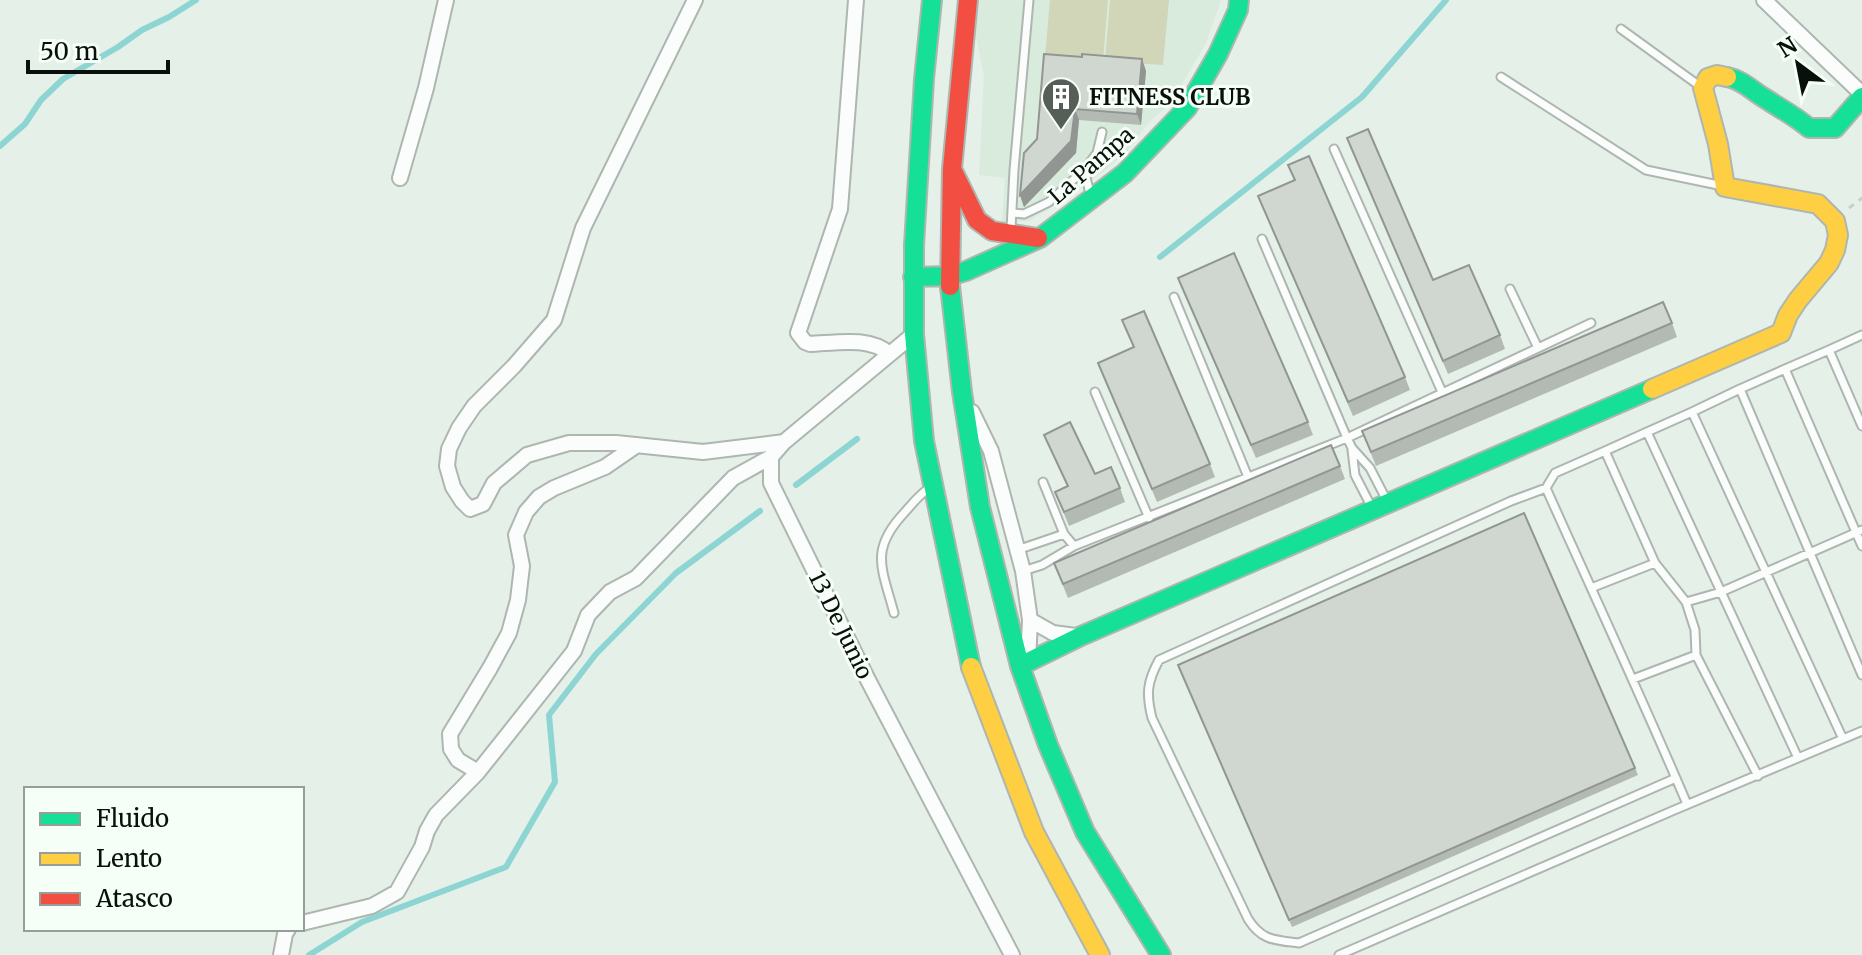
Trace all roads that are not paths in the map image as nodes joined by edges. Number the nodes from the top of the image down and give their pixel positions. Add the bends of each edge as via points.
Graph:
1 (446, 0) edge
2 (695, 0) edge
3 (856, 0) edge
4 (932, 0) edge
5 (968, 0) edge
6 (1029, 0) edge
7 (1239, 0) edge
8 (1764, 0) edge
9 (1621, 29) dead end
10 (947, 30) junction
11 (1501, 77) dead end
12 (1703, 88) junction
13 (1862, 96) edge
14 (1102, 132) dead end
15 (1334, 149) dead end
16 (952, 169) junction
17 (1084, 170) junction
18 (400, 178) dead end
19 (1725, 187) junction
20 (1092, 199) junction
21 (1013, 213) junction
22 (1011, 234) junction
23 (1040, 238) junction
24 (1262, 239) dead end
25 (949, 276) junction
26 (913, 277) junction
27 (1510, 289) dead end
28 (1174, 297) dead end
29 (1591, 323) dead end
30 (914, 334) junction
31 (1862, 335) edge
32 (1538, 348) junction
33 (1829, 350) junction
34 (889, 354) junction
35 (1785, 369) junction
36 (1740, 389) junction
37 (962, 392) junction
38 (1095, 392) dead end
39 (1442, 392) junction
40 (1692, 412) junction
41 (1862, 426) edge
42 (1647, 432) junction
43 (1347, 438) junction
44 (784, 442) junction
45 (637, 445) junction
46 (1352, 448) junction
47 (1605, 451) junction
48 (771, 457) junction
49 (1248, 477) junction
50 (1043, 482) dead end
51 (933, 485) junction
52 (1546, 488) junction
53 (1380, 506) junction
54 (1149, 518) junction
55 (1859, 531) edge
56 (1064, 534) junction
57 (1074, 546) junction
58 (1862, 546) edge
59 (1017, 550) junction
60 (1810, 552) junction
61 (1655, 563) junction
62 (1023, 571) junction
63 (1766, 572) junction
64 (1591, 588) junction
65 (1721, 592) junction
66 (1686, 602) junction
67 (894, 613) dead end
68 (1030, 620) junction
69 (1081, 636) junction
70 (1696, 655) junction
71 (1024, 664) junction
72 (1862, 675) edge
73 (1633, 679) junction
74 (1862, 731) edge
75 (1843, 739) junction
76 (1798, 758) junction
77 (478, 772) junction
78 (1758, 776) junction
79 (1676, 778) junction
80 (1687, 804) junction
81 (304, 923) edge
82 (287, 931) edge
83 (281, 955) edge
84 (1012, 955) edge
85 (1100, 955) edge
86 (1161, 955) edge
87 (1339, 955) edge

1 - 18 street
2 - 45 street via 583,228 554,320 474,406 449,449 447,466 453,487 470,509 483,504 494,483 527,455 569,443
3 - 34 street via 840,209 798,333 810,344 873,344
4 - 10 main road
5 - 10 main road
6 - 21 lane
7 - 20 main road, La Pampa via 1218,54 1187,108 1125,173
8 - 13 street
9 - 12 lane
10 - 16 main road
10 - 26 main road
11 - 19 lane via 1646,170
12 - 13 main road via 1717,75 1738,79 1809,128 1835,128
12 - 19 main road
14 - 17 lane via 1097,153
15 - 39 lane
16 - 22 main road via 977,220 992,231
16 - 25 main road
17 - 20 lane
17 - 21 lane via 1049,202 1024,214
19 - 53 main road via 1818,204 1835,221 1838,235 1829,263 1798,300 1781,333
20 - 23 main road, La Pampa
21 - 22 lane
22 - 23 main road
23 - 25 main road, La Pampa
24 - 43 lane
25 - 26 main road, La Pampa
25 - 37 main road
26 - 30 main road
27 - 32 lane
28 - 49 lane
29 - 32 lane
30 - 34 street
30 - 51 main road
31 - 33 lane
32 - 39 lane
33 - 35 lane
33 - 41 lane
34 - 44 street
35 - 36 lane
35 - 55 lane
36 - 40 lane
36 - 60 lane
37 - 59 street via 991,451
37 - 71 main road via 980,507
38 - 54 lane
39 - 43 lane
40 - 42 lane
40 - 63 lane
42 - 47 lane
42 - 65 lane
43 - 46 lane
43 - 49 lane
44 - 45 street via 703,452
44 - 48 street
45 - 77 street via 605,467 539,497 526,512 516,535 522,566 509,633 450,734 458,760
46 - 53 lane via 1370,468
46 - 53 lane via 1355,475
47 - 52 lane via 1555,473
47 - 61 lane
48 - 77 street via 733,478 636,578 610,592 588,615 574,651
48 - 84 street, 13 De Junio via 771,483
49 - 54 lane
50 - 56 lane
51 - 67 lane via 894,523 881,547
51 - 85 main road via 971,667 1034,832
52 - 64 lane
52 - 79 lane via 1159,660 1147,698 1152,718 1254,929 1268,939 1299,943
53 - 69 main road
54 - 57 lane
55 - 58 lane
55 - 60 lane
56 - 57 lane
56 - 59 lane
57 - 62 lane
59 - 62 street
60 - 63 lane
60 - 72 lane
61 - 64 lane
61 - 66 lane
62 - 68 street
63 - 65 lane
63 - 75 lane
64 - 73 lane
65 - 66 lane
65 - 76 lane
66 - 70 lane
68 - 69 street via 1053,633
68 - 71 street
69 - 71 main road
70 - 73 lane
70 - 78 lane
71 - 86 main road via 1048,745 1085,832
73 - 79 lane
74 - 75 lane
75 - 76 lane
76 - 78 lane
77 - 81 street via 436,815 397,892 372,906
78 - 80 lane
79 - 80 lane
80 - 87 lane
82 - 83 street

